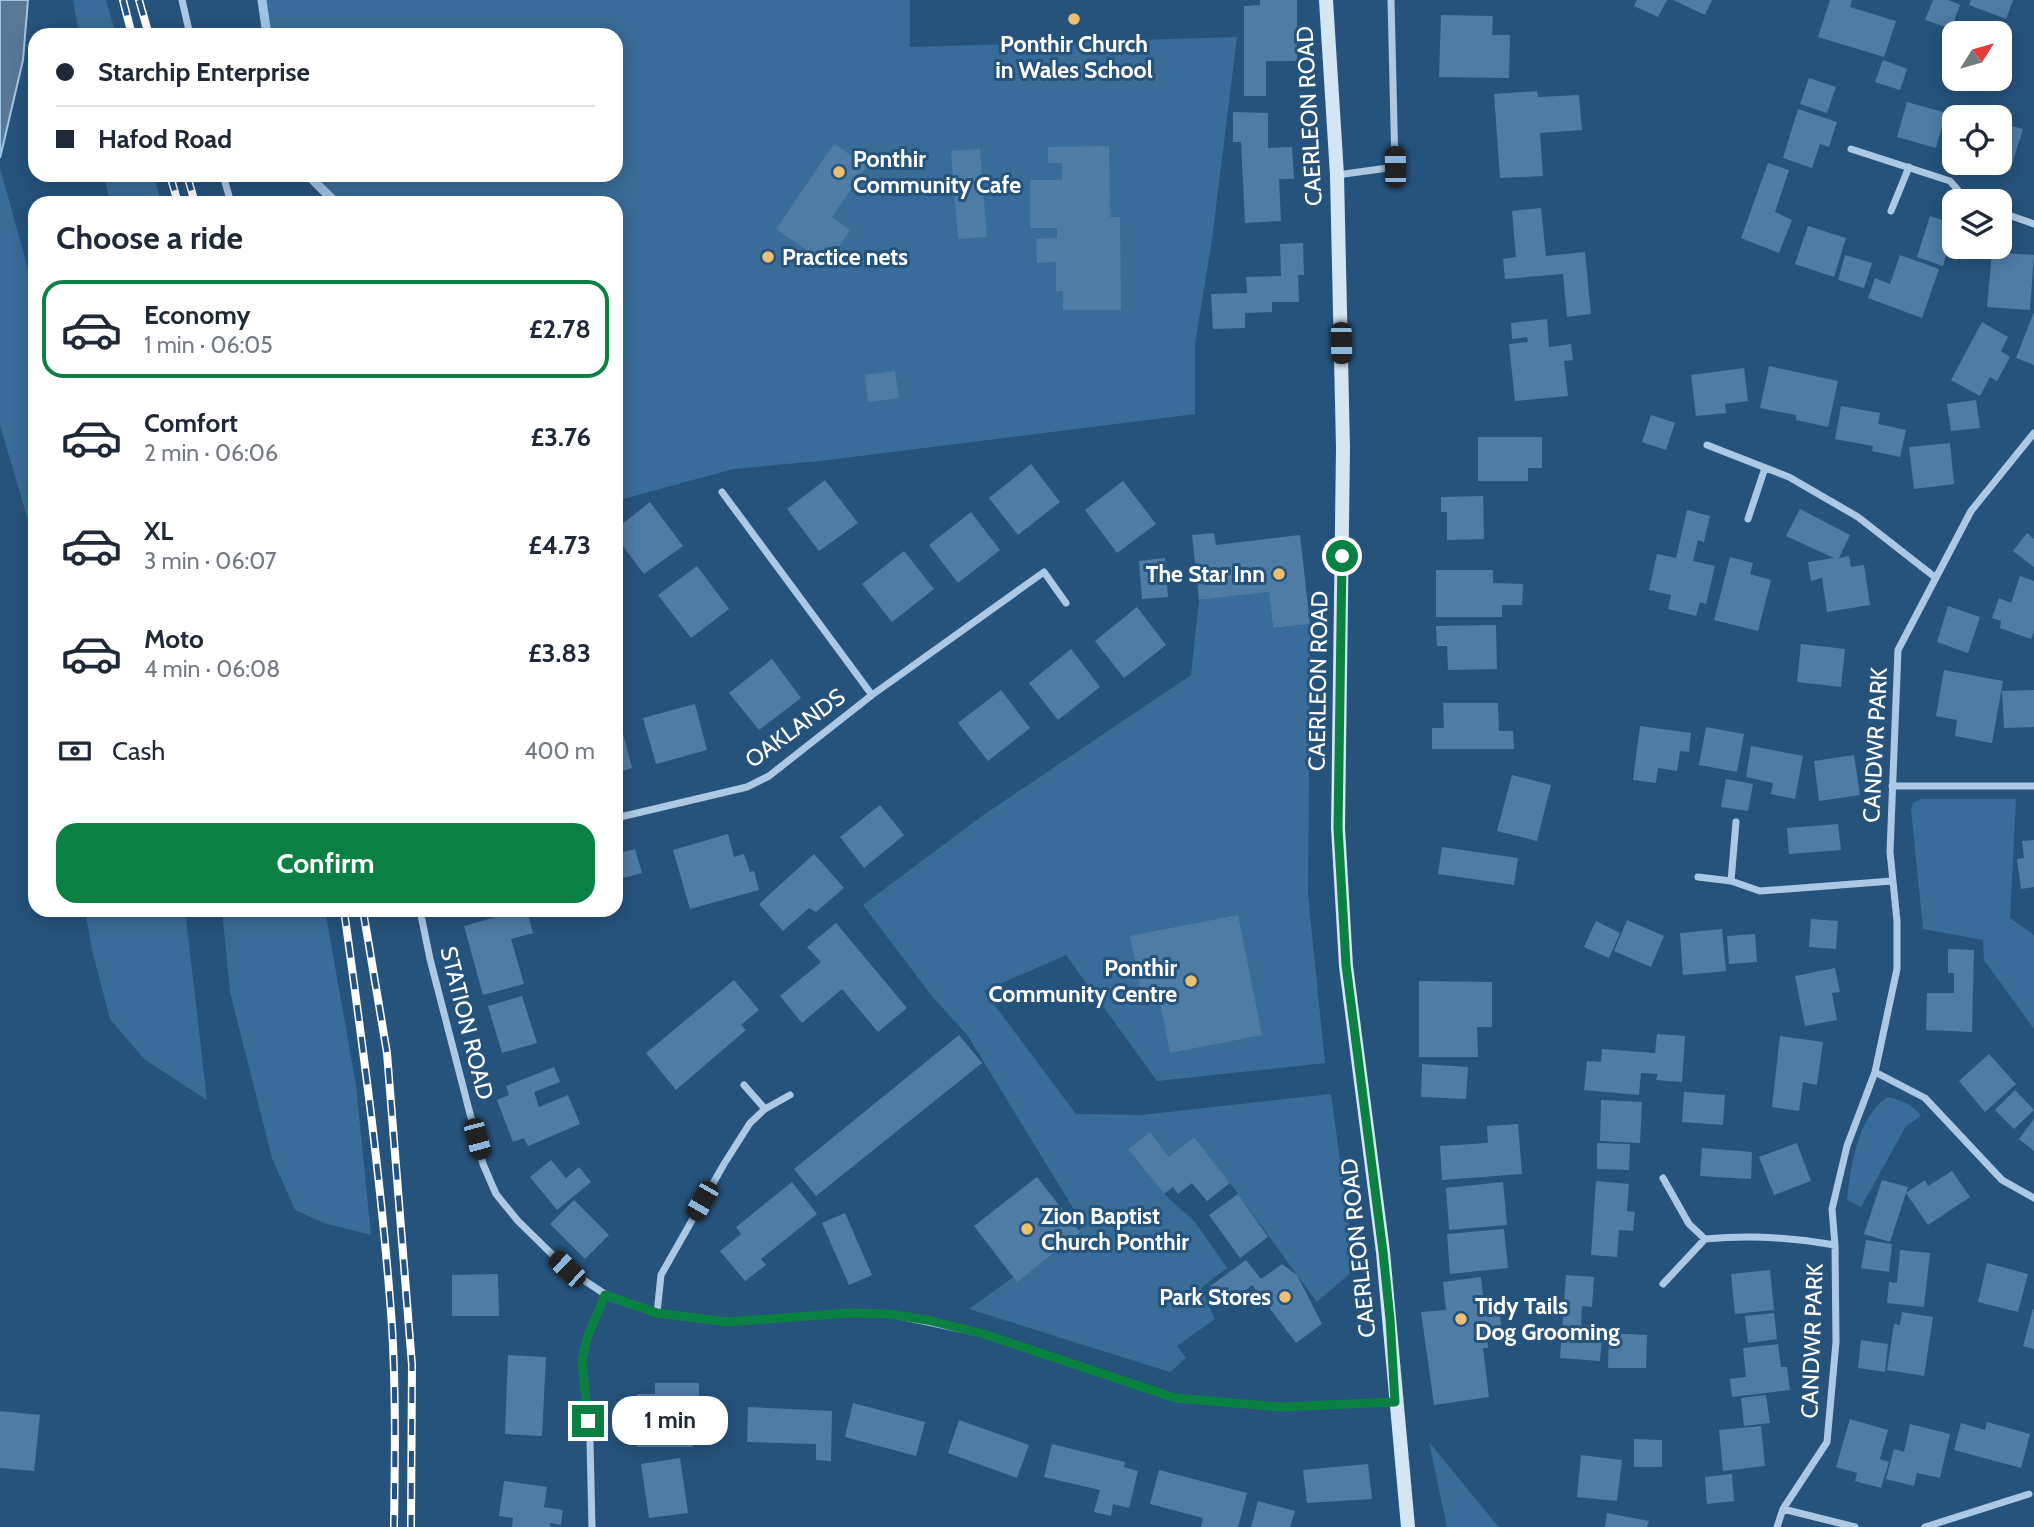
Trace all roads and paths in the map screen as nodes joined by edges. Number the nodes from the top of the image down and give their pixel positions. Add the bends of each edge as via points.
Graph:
1 (181, 0) edge
2 (1326, 0) edge
3 (1391, 0) edge
4 (188, 28) edge
5 (1851, 149) dead end
6 (1909, 167) junction
7 (1337, 175) junction
8 (1957, 189) edge
9 (1891, 211) dead end
10 (2012, 216) edge
11 (2034, 224) edge
12 (2034, 433) edge
13 (1707, 445) dead end
14 (1765, 468) junction
15 (722, 492) dead end
16 (1748, 519) dead end
17 (1936, 578) junction
18 (1066, 603) dead end
19 (872, 695) junction
20 (1892, 786) junction
21 (2034, 786) edge
22 (623, 816) edge
23 (1736, 822) dead end
24 (1698, 877) dead end
25 (1731, 881) junction
26 (1892, 881) junction
27 (421, 917) edge
28 (1875, 1072) junction
29 (744, 1085) dead end
30 (790, 1095) dead end
31 (765, 1109) junction
32 (1662, 1178) dead end
33 (2034, 1198) edge
34 (1705, 1239) junction
35 (1835, 1245) junction
36 (1663, 1284) dead end
37 (605, 1295) junction
38 (657, 1313) junction
39 (1395, 1402) junction
40 (2029, 1494) dead end
41 (1783, 1509) junction
42 (1952, 1518) junction
43 (592, 1527) edge
44 (1408, 1527) edge
45 (1777, 1527) edge
46 (1855, 1527) edge
47 (1925, 1527) edge
48 (1955, 1527) edge

1 - 4 street
2 - 7 main road, CAERLEON ROAD
3 - 7 street via 1395,167
5 - 6 street
6 - 8 street via 1950,181
6 - 9 street
7 - 39 main road, CAERLEON ROAD via 1343,447 1338,828 1346,965 1383,1252
10 - 11 street
12 - 17 street, CANDWR PARK via 1971,511
13 - 14 street
14 - 16 street
14 - 17 street via 1858,517
15 - 19 street, OAKLANDS
17 - 20 street, CANDWR PARK via 1898,650
18 - 19 street, OAKLANDS via 1044,572
19 - 22 street, OAKLANDS via 769,776 747,787
20 - 21 street
20 - 26 street, CANDWR PARK
23 - 25 street
24 - 25 street
25 - 26 street via 1760,891
26 - 28 street, CANDWR PARK via 1897,968
27 - 37 street, STATION ROAD via 484,1164 496,1194 567,1269
28 - 33 street via 1925,1098 2002,1181
28 - 35 street, CANDWR PARK via 1847,1146 1832,1209
29 - 31 street
30 - 31 street
31 - 38 street via 750,1123 669,1258 661,1275
32 - 34 street via 1689,1224
34 - 35 street, CANDWR PARK via 1741,1236
34 - 36 street
35 - 41 street, CANDWR PARK via 1836,1342 1827,1442
37 - 38 street, STATION ROAD
37 - 43 street via 582,1361
38 - 39 street, STATION ROAD via 727,1322 890,1314 984,1334 1175,1398 1281,1407
39 - 44 main road, CAERLEON ROAD
40 - 42 street
41 - 45 street, CANDWR PARK
41 - 46 street
42 - 47 street
42 - 48 street

